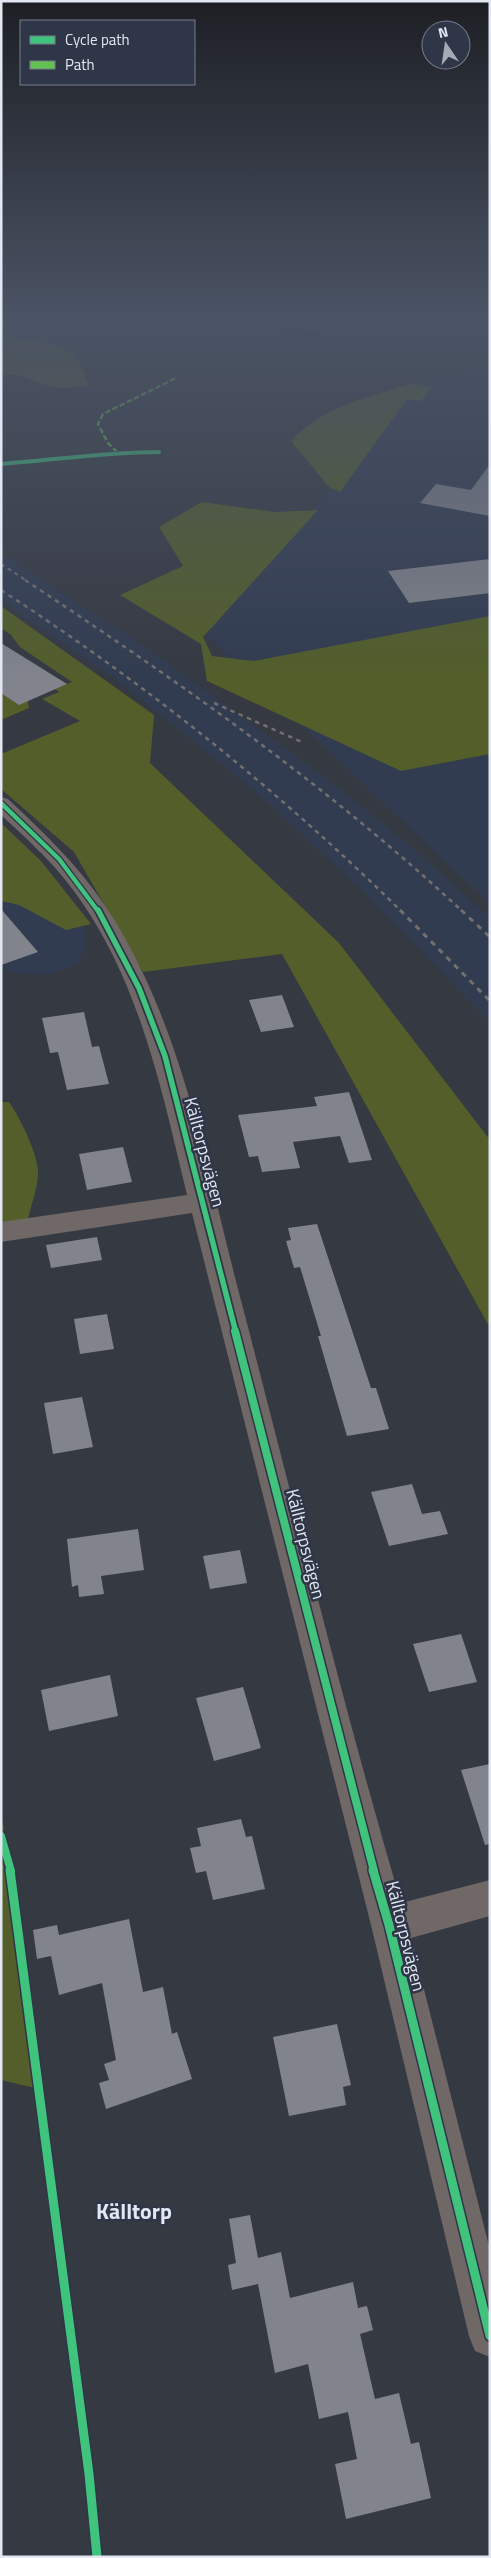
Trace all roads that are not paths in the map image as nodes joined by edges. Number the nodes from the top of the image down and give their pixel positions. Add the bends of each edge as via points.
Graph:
1 (1, 803) edge
2 (203, 1202) junction
3 (1, 1232) edge
4 (490, 1898) edge
5 (389, 1925) junction
6 (490, 2336) edge

1 - 2 street, Källtorpsvägen via 70,872 102,916 158,1034
2 - 3 street, Källtorpsvägen
2 - 5 street, Källtorpsvägen
4 - 5 street, Källtorpsvägen
5 - 6 street, Källtorpsvägen

